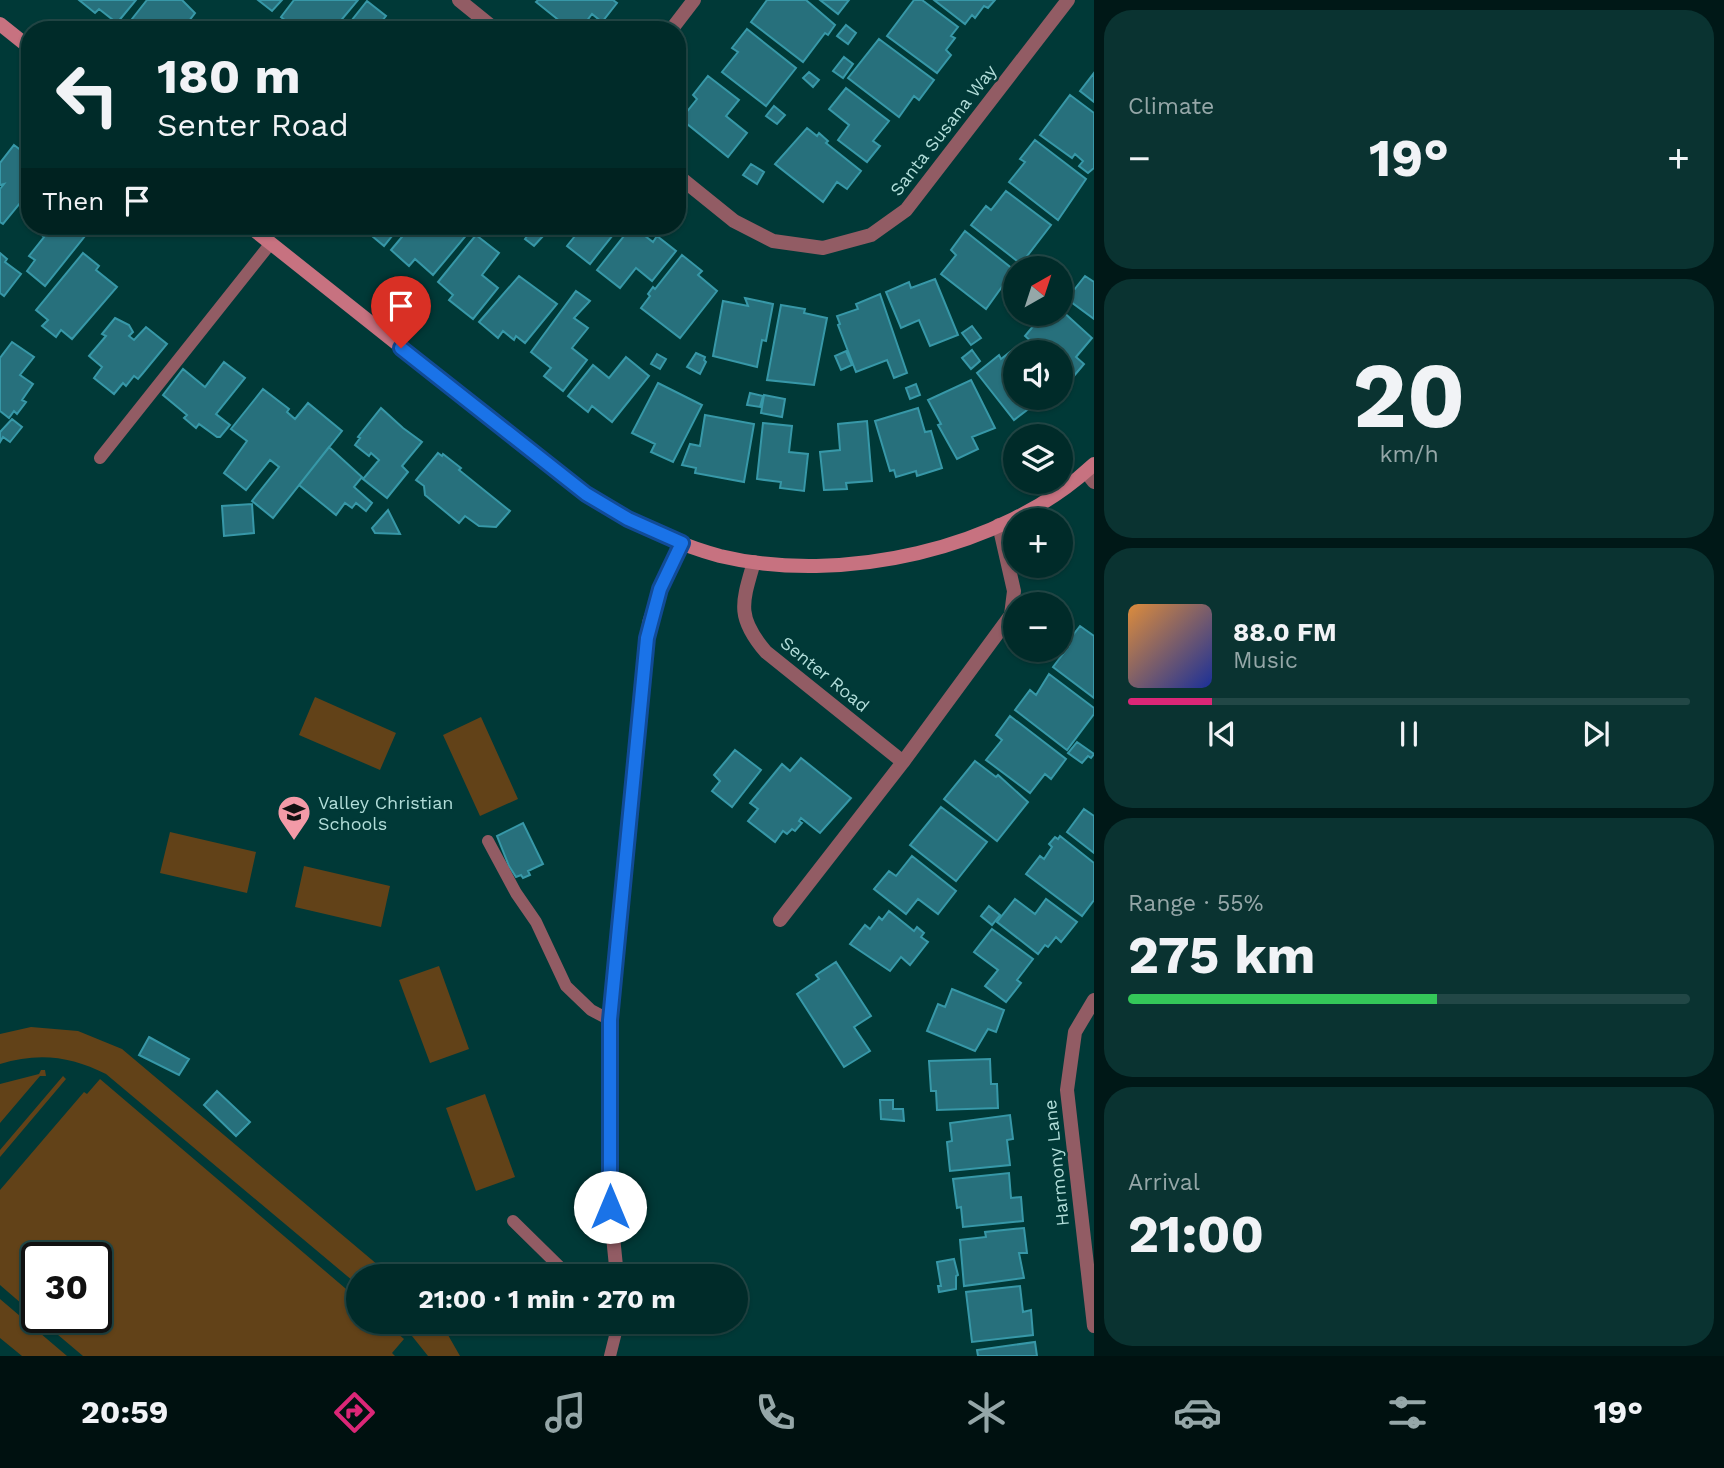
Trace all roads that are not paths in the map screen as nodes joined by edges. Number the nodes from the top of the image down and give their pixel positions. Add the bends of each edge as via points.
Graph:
1 (459, 0) edge
2 (694, 0) edge
3 (1068, 0) edge
4 (485, 21) edge
5 (678, 21) edge
6 (0, 24) edge
7 (21, 41) edge
8 (686, 182) edge
9 (261, 235) edge
10 (271, 243) junction
11 (100, 458) dead end
12 (1091, 473) edge
13 (999, 525) junction
14 (682, 543) junction
15 (754, 562) junction
16 (903, 762) junction
17 (488, 841) dead end
18 (780, 920) dead end
19 (1094, 1000) edge
20 (610, 1020) junction
21 (513, 1221) dead end
22 (557, 1264) edge
23 (616, 1264) edge
24 (1094, 1326) edge
25 (615, 1334) edge
26 (610, 1356) edge

1 - 4 street
2 - 5 street
3 - 8 street, Santa Susana Way via 906,210 871,235 822,248 773,241 734,221
6 - 7 main road
9 - 10 main road
10 - 11 lane
10 - 14 main road via 553,470 618,513
12 - 13 main road
13 - 15 main road via 921,552 877,560 809,566
13 - 16 street via 1014,591 1011,615
14 - 15 main road
14 - 20 street via 660,589 647,638
15 - 16 street, Senter Road via 742,608 756,640
16 - 18 street
17 - 20 lane via 536,922 566,986 591,1010
19 - 24 street, Harmony Lane via 1075,1032 1067,1090
20 - 23 street via 610,1207
21 - 22 lane
25 - 26 lane

